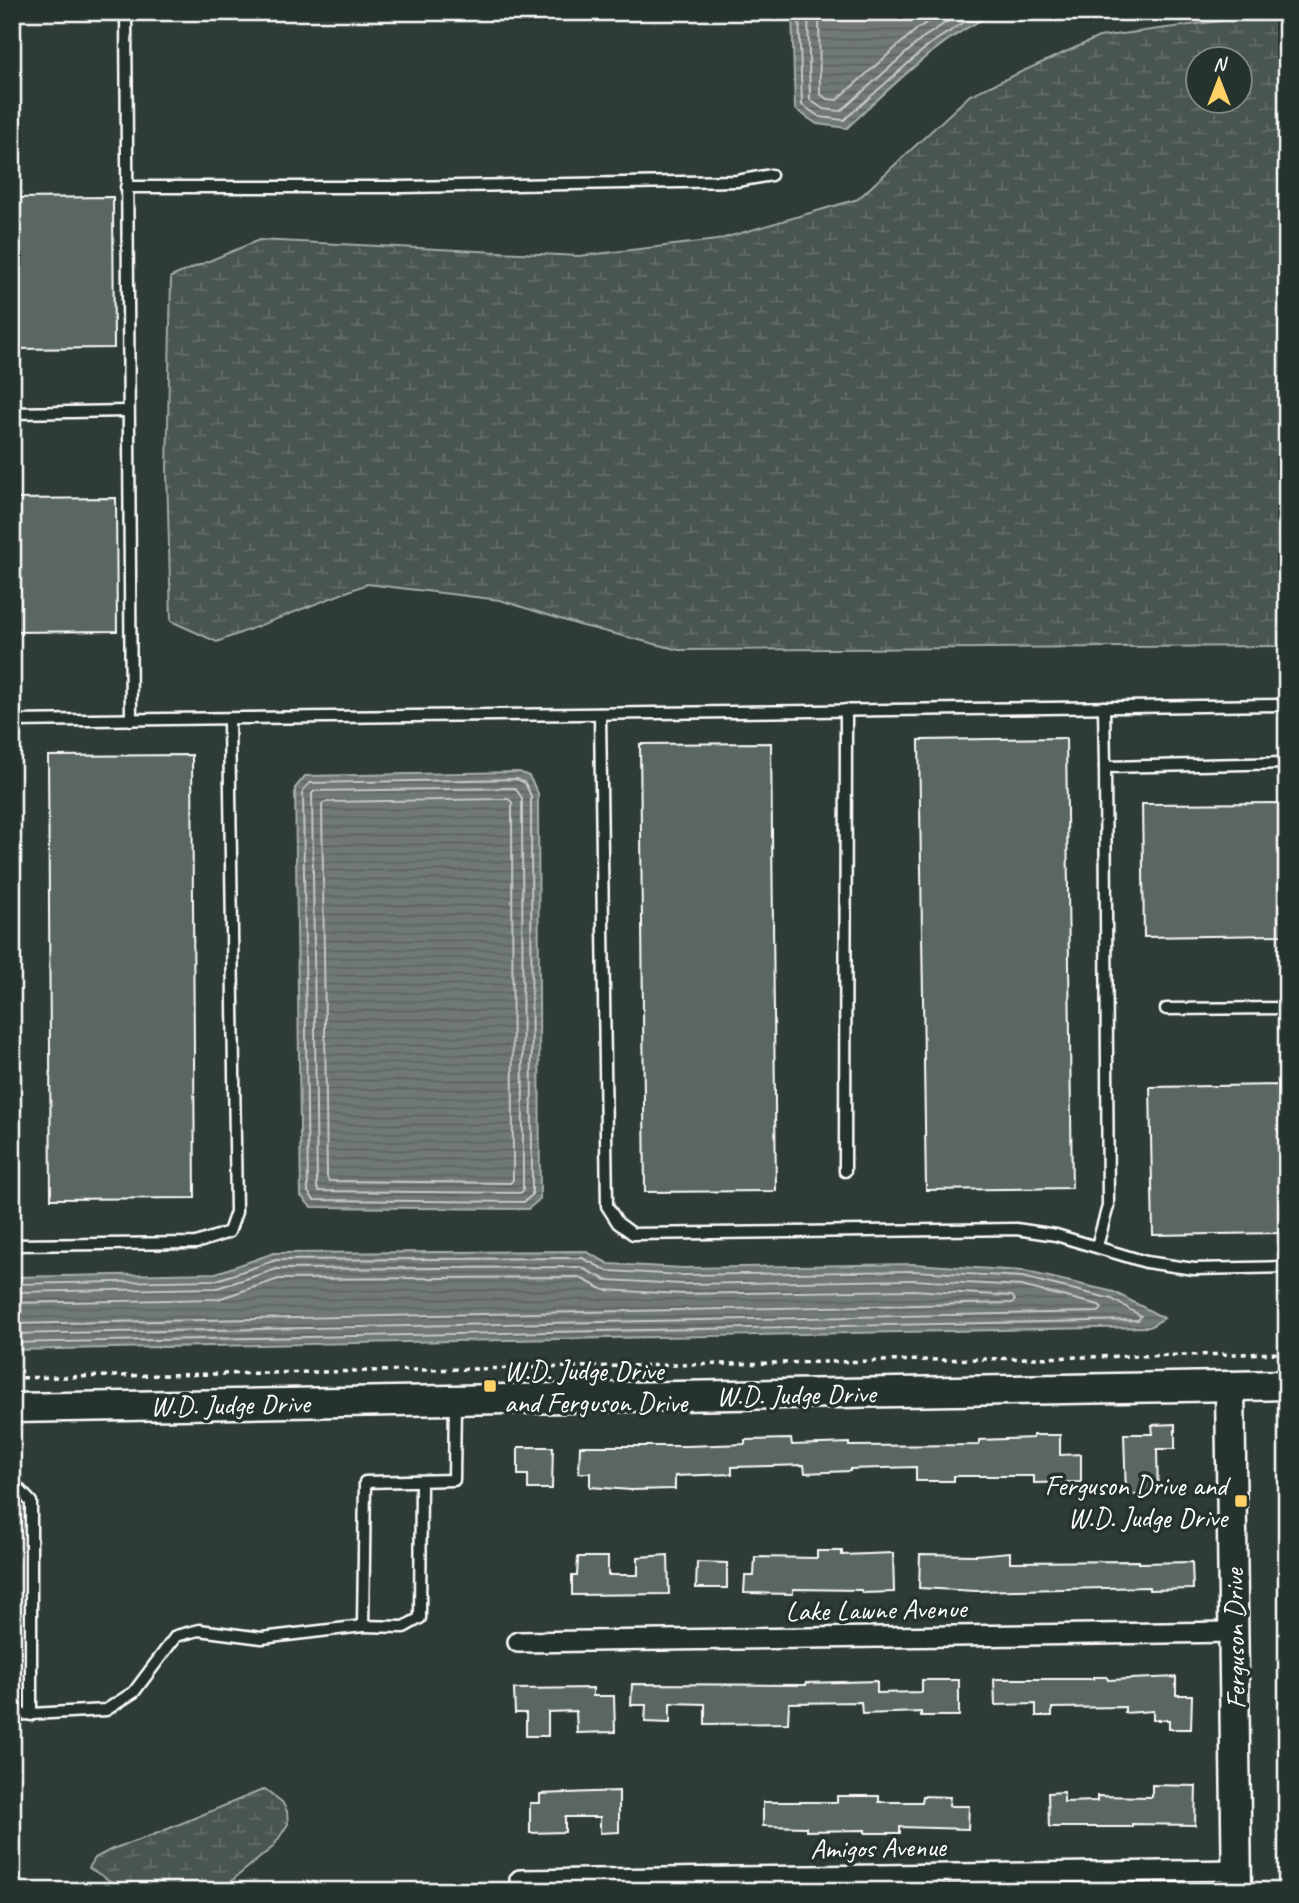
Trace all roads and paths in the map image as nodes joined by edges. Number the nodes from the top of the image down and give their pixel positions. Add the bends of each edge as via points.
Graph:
1 (126, 12) edge
2 (771, 175) dead end
3 (126, 187) junction
4 (128, 411) junction
5 (12, 412) edge
6 (1287, 705) edge
7 (1104, 706) junction
8 (846, 710) junction
9 (600, 714) junction
10 (131, 720) junction
11 (229, 720) junction
12 (12, 722) edge
13 (1287, 763) edge
14 (1105, 767) junction
15 (1287, 1008) edge
16 (1166, 1009) dead end
17 (845, 1171) dead end
18 (12, 1245) edge
19 (1097, 1246) junction
20 (1287, 1267) edge
21 (1287, 1353) edge
22 (12, 1378) edge
23 (1287, 1385) edge
24 (1230, 1387) junction
25 (455, 1401) junction
26 (12, 1408) edge
27 (421, 1481) junction
28 (12, 1482) edge
29 (363, 1626) junction
30 (1234, 1633) junction
31 (518, 1642) dead end
32 (12, 1715) edge
33 (31, 1715) junction
34 (520, 1880) dead end
35 (1237, 1880) edge

1 - 3 lane
2 - 3 lane via 737,181
3 - 4 lane
4 - 5 lane
4 - 10 lane
6 - 7 lane
7 - 8 lane
7 - 14 lane
8 - 9 lane
8 - 17 lane
9 - 11 lane
9 - 19 lane via 607,1206 618,1223 634,1234 1016,1229
10 - 11 lane
10 - 12 lane
11 - 18 lane via 236,1212 229,1233 196,1243
13 - 14 lane
14 - 19 lane via 1108,1206
15 - 16 lane
19 - 20 lane via 1146,1262 1194,1269
21 - 22 path
23 - 24 street, W.D. Judge Drive
24 - 25 street, W.D. Judge Drive
24 - 30 street, Ferguson Drive
25 - 26 street, W.D. Judge Drive
25 - 27 lane via 454,1480
27 - 29 lane via 420,1618 404,1627
27 - 29 lane via 365,1482
28 - 33 lane via 31,1502
29 - 33 lane via 262,1639 199,1629 176,1636 134,1692 106,1710
30 - 31 street, Lake Lawne Avenue
30 - 35 street, Ferguson Drive
32 - 33 lane
34 - 35 street, Amigos Avenue

